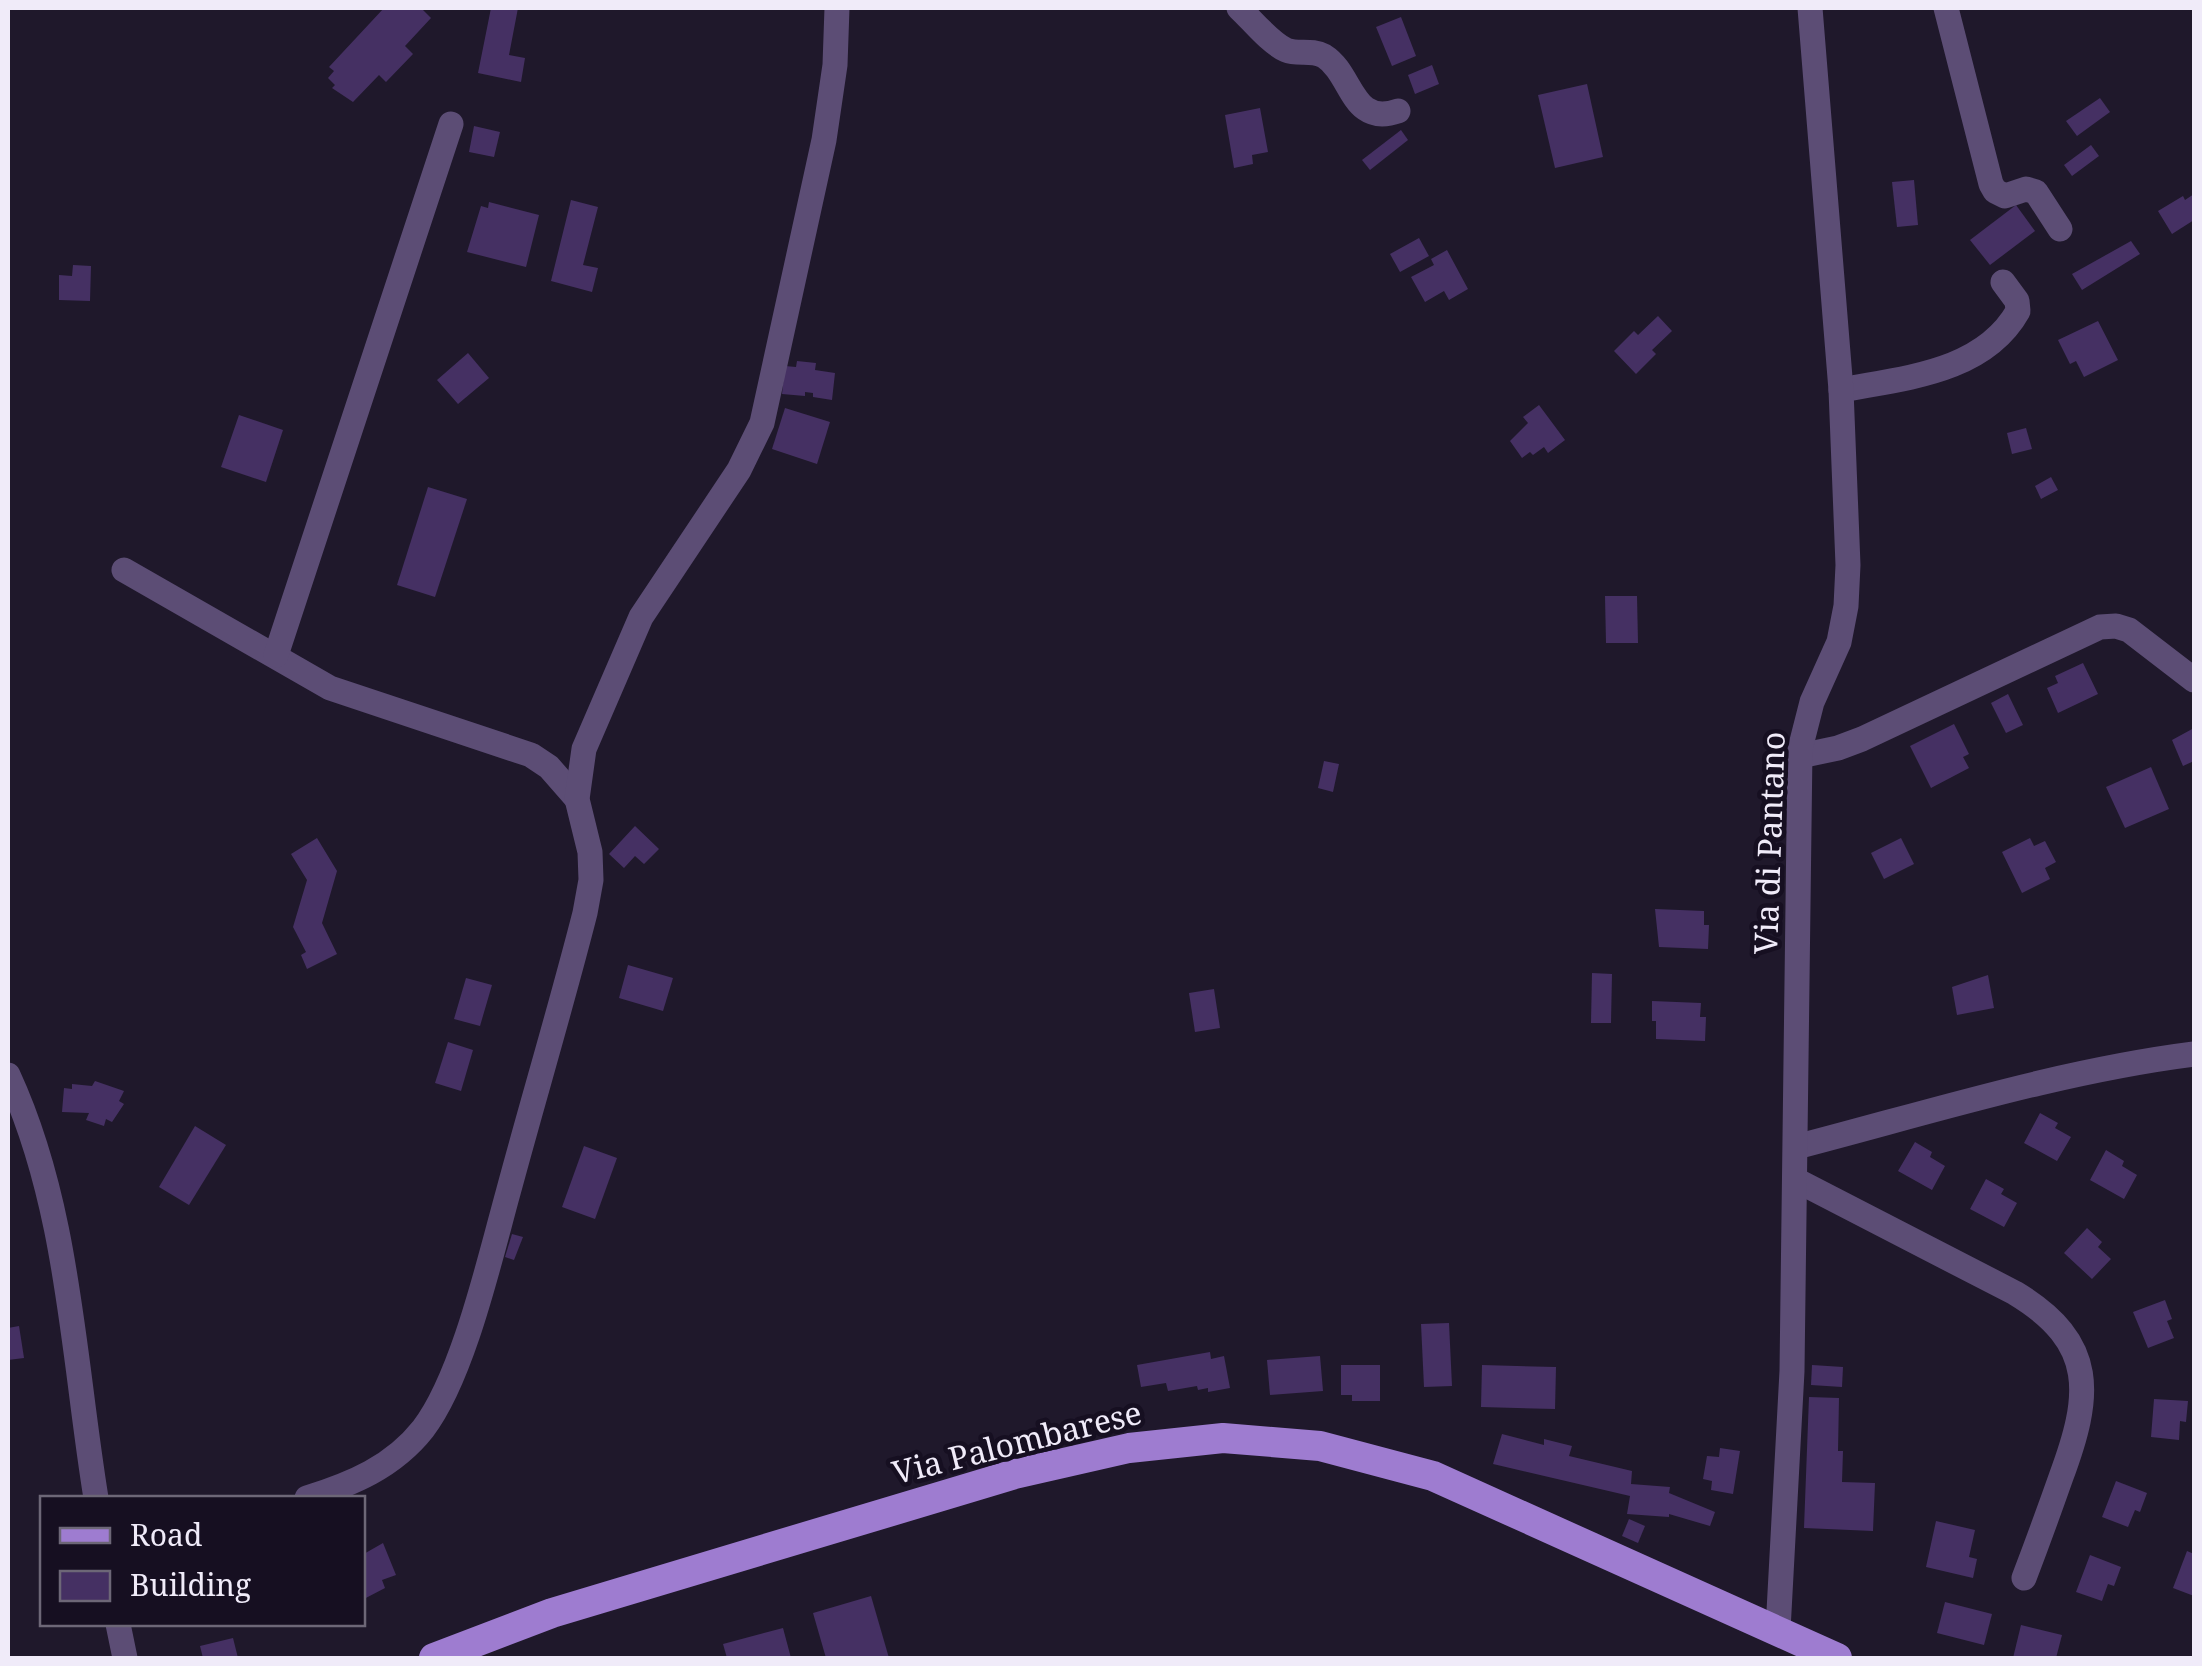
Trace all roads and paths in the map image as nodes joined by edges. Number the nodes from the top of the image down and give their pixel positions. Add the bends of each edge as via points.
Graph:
1 (838, 8) edge
2 (1239, 8) edge
3 (1810, 8) edge
4 (1946, 8) edge
5 (1398, 111) dead end
6 (451, 124) dead end
7 (2060, 229) dead end
8 (2003, 282) dead end
9 (1840, 390) junction
10 (124, 570) dead end
11 (276, 656) junction
12 (2194, 680) edge
13 (1800, 756) junction
14 (577, 799) junction
15 (2194, 1054) edge
16 (8, 1075) edge
17 (1796, 1147) junction
18 (1796, 1180) junction
19 (96, 1496) edge
20 (313, 1496) edge
21 (2024, 1578) dead end
22 (118, 1626) edge
23 (1778, 1630) junction
24 (125, 1658) edge
25 (434, 1658) edge
26 (1838, 1658) edge

1 - 14 street via 824,140 762,423 739,470 628,641 586,742
2 - 5 street via 1286,50 1327,58 1370,112
3 - 9 street, Via di Pantano
4 - 7 street via 1991,184 2005,196 2036,192
6 - 11 street
8 - 9 street via 2018,311 1976,353 1937,371
9 - 13 street, Via di Pantano via 1846,606 1806,719
10 - 11 street
11 - 14 street via 341,692 532,755
12 - 13 street via 2129,630 2100,627 1862,739
13 - 17 street, Via di Pantano
14 - 20 street via 590,852 587,902 453,1372 431,1418 402,1452 363,1478
15 - 17 street
16 - 19 street via 46,1180
17 - 18 street, Via di Pantano
18 - 21 street via 2015,1293 2044,1312 2068,1340 2082,1382 2081,1418
18 - 23 street, Via di Pantano
22 - 24 street
23 - 25 main road, Via Palombarese via 1433,1476 1320,1446 1224,1438 1129,1448 1016,1474 552,1613
23 - 26 main road, Via Palombarese

